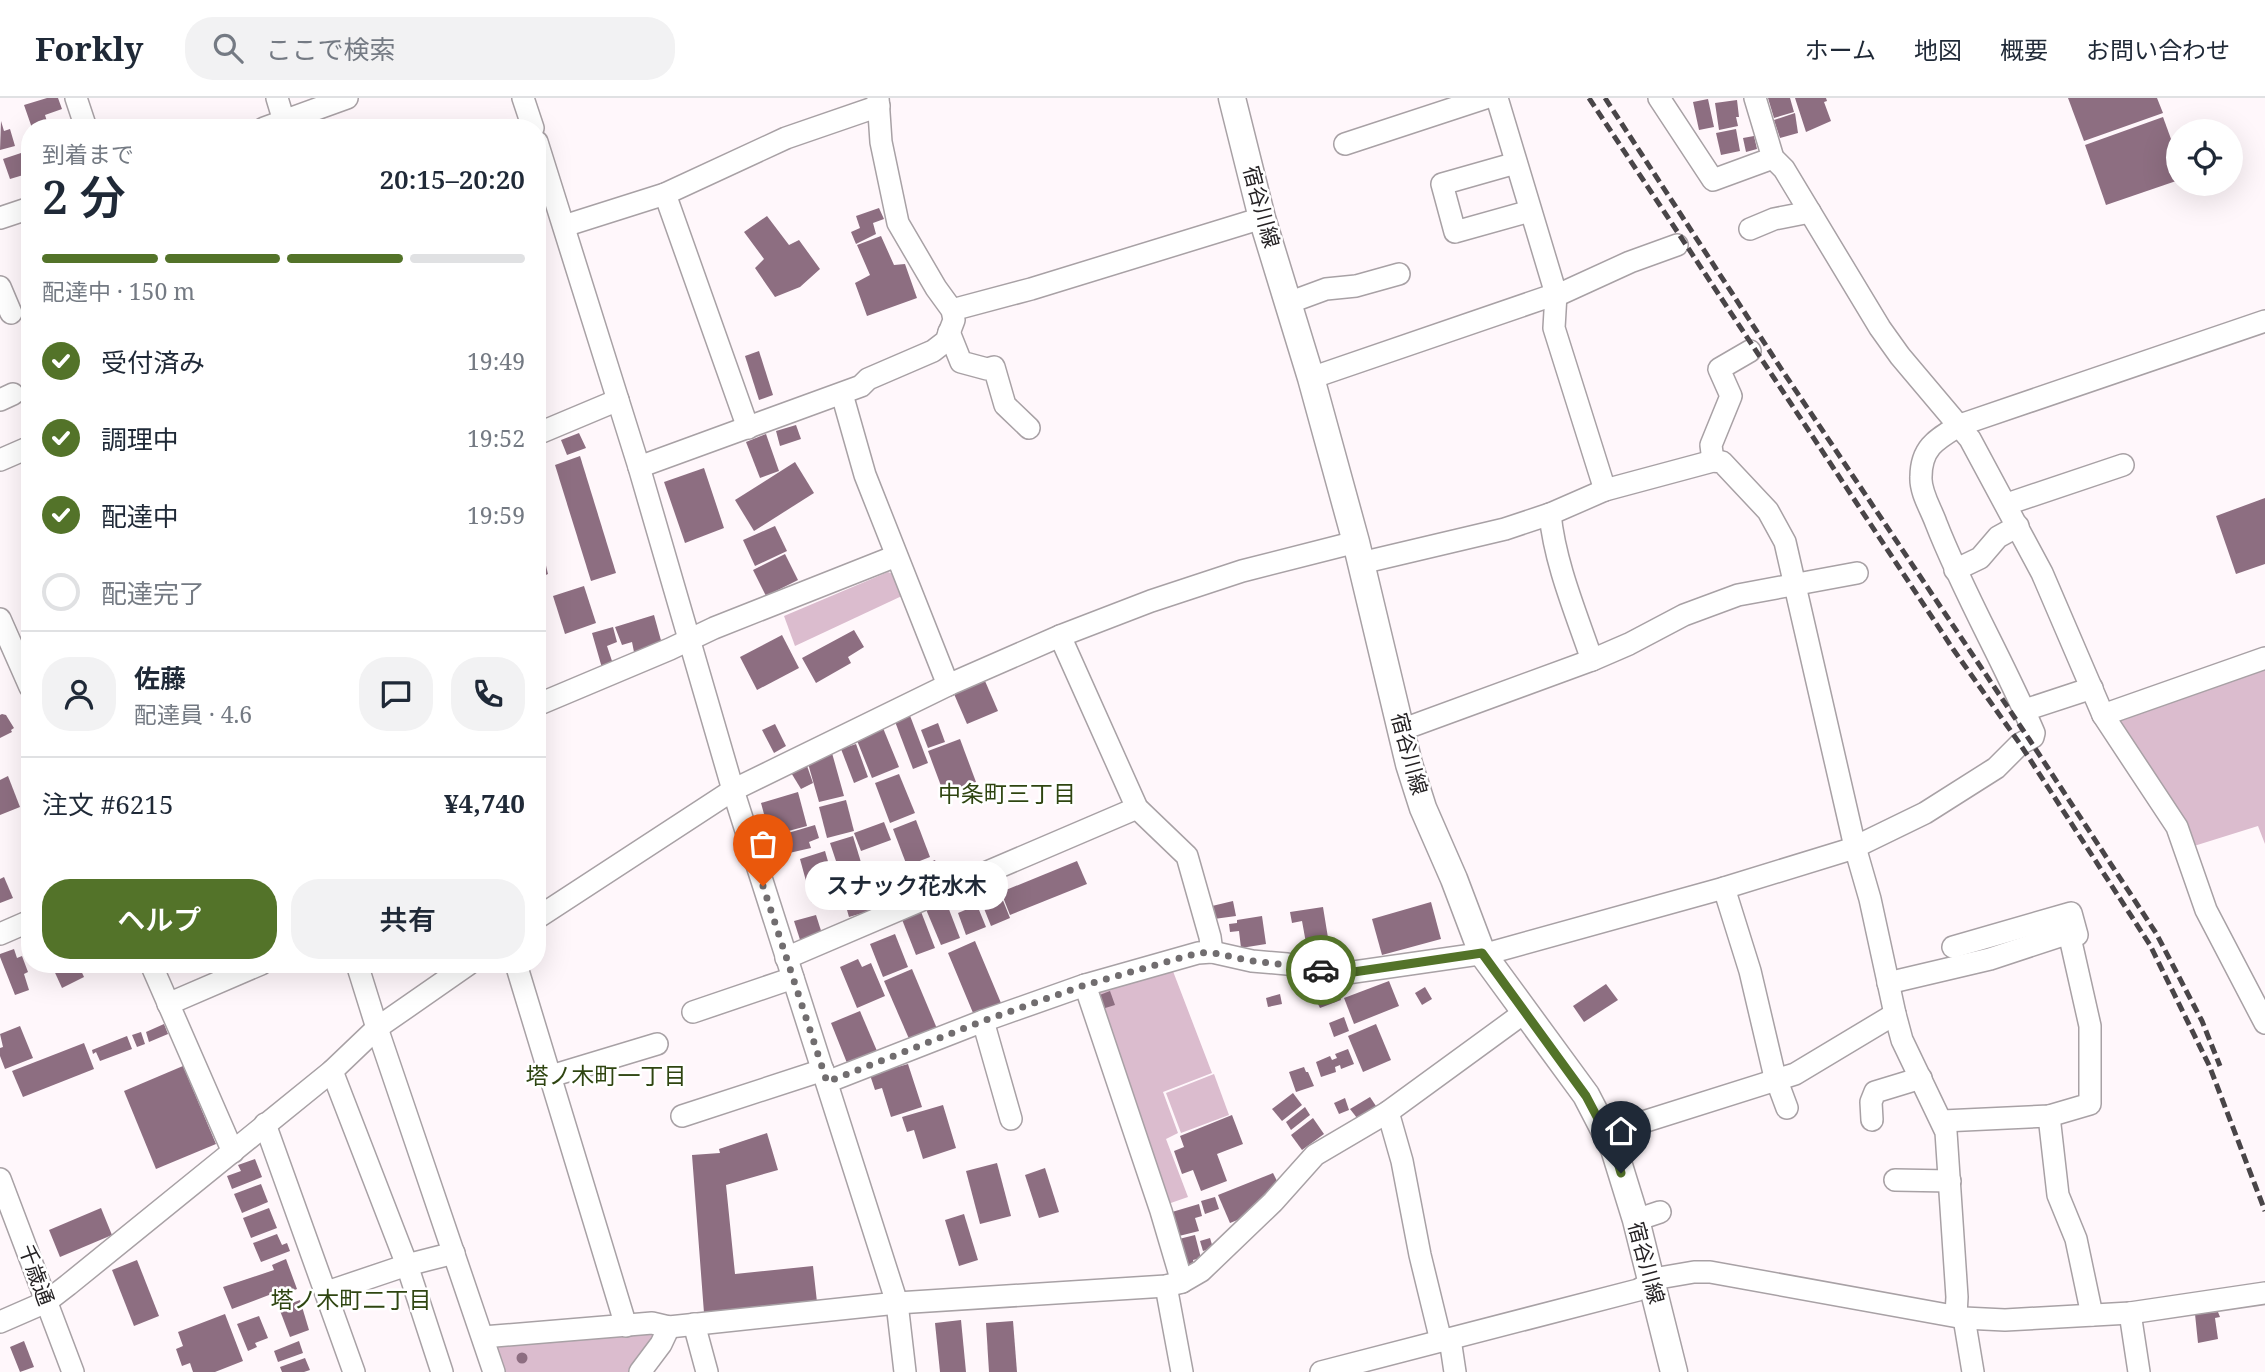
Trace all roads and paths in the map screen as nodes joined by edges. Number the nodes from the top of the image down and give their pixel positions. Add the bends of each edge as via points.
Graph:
1 (76, 98) edge
2 (277, 98) edge
3 (347, 98) edge
4 (523, 98) edge
5 (1231, 98) edge
6 (1485, 98) edge
7 (1497, 98) edge
8 (1659, 98) edge
9 (1755, 98) edge
10 (879, 102) edge
11 (83, 119) edge
12 (283, 119) edge
13 (297, 119) edge
14 (530, 119) edge
15 (1345, 144) dead end
16 (1773, 158) junction
17 (1516, 163) junction
18 (546, 170) edge
19 (665, 194) junction
20 (21, 211) edge
21 (1530, 211) junction
22 (1810, 212) junction
23 (0, 218) edge
24 (1262, 218) junction
25 (564, 226) junction
26 (1750, 229) dead end
27 (1677, 245) dead end
28 (1399, 274) dead end
29 (0, 286) edge
30 (1556, 294) junction
31 (1288, 303) junction
32 (952, 310) junction
33 (11, 313) dead end
34 (2265, 321) edge
35 (949, 332) junction
36 (1750, 351) dead end
37 (1311, 378) junction
38 (842, 394) junction
39 (618, 400) junction
40 (1960, 425) junction
41 (748, 428) junction
42 (1029, 428) dead end
43 (546, 430) edge
44 (21, 451) edge
45 (0, 460) edge
46 (1713, 461) junction
47 (2123, 465) dead end
48 (639, 467) junction
49 (1605, 490) junction
50 (2007, 504) junction
51 (1550, 514) junction
52 (2018, 526) junction
53 (1358, 552) junction
54 (896, 556) junction
55 (1955, 570) junction
56 (1857, 573) dead end
57 (1795, 584) junction
58 (0, 619) edge
59 (1060, 636) junction
60 (690, 638) junction
61 (21, 647) edge
62 (2265, 658) edge
63 (1592, 660) junction
64 (948, 685) junction
65 (2092, 688) junction
66 (546, 701) edge
67 (2025, 710) junction
68 (2104, 715) junction
69 (1402, 730) junction
70 (733, 790) junction
71 (1137, 808) junction
72 (1855, 847) junction
73 (1724, 888) junction
74 (546, 912) edge
75 (21, 925) edge
76 (0, 934) edge
77 (2079, 935) junction
78 (1953, 947) dead end
79 (1212, 952) junction
80 (1482, 953) junction
81 (790, 968) junction
82 (155, 973) edge
83 (240, 973) edge
84 (360, 973) edge
85 (456, 973) edge
86 (519, 973) edge
87 (1888, 982) junction
88 (1085, 985) junction
89 (169, 1004) junction
90 (693, 1012) dead end
91 (1525, 1012) junction
92 (1895, 1014) junction
93 (983, 1021) junction
94 (2265, 1023) edge
95 (377, 1028) junction
96 (657, 1044) dead end
97 (332, 1071) junction
98 (551, 1076) junction
99 (825, 1076) junction
100 (1778, 1078) junction
101 (1921, 1078) junction
102 (1787, 1108) dead end
103 (1388, 1112) junction
104 (682, 1116) dead end
105 (2049, 1116) junction
106 (1011, 1119) dead end
107 (1872, 1120) dead end
108 (1943, 1121) junction
109 (265, 1124) junction
110 (1605, 1134) junction
111 (233, 1152) junction
112 (0, 1179) edge
113 (1895, 1180) dead end
114 (1950, 1181) junction
115 (454, 1253) junction
116 (407, 1265) junction
117 (1651, 1282) junction
118 (1174, 1284) junction
119 (327, 1292) junction
120 (2265, 1293) edge
121 (46, 1302) junction
122 (897, 1303) junction
123 (2130, 1313) junction
124 (2092, 1315) junction
125 (1960, 1317) junction
126 (0, 1322) edge
127 (694, 1324) junction
128 (626, 1326) junction
129 (669, 1327) junction
130 (483, 1337) junction
131 (1445, 1340) junction
132 (73, 1372) edge
133 (354, 1372) edge
134 (442, 1372) edge
135 (494, 1372) edge
136 (640, 1372) edge
137 (706, 1372) edge
138 (905, 1372) edge
139 (1182, 1372) edge
140 (1321, 1372) edge
141 (1455, 1372) edge
142 (1674, 1372) edge
143 (1973, 1372) edge
144 (2139, 1372) edge

1 - 11 street
2 - 12 street
3 - 13 street
4 - 14 street
5 - 24 main road, 宿谷川線
6 - 15 street
7 - 17 street
8 - 16 street via 1713,180
9 - 16 street
10 - 19 street via 786,138
10 - 32 street via 881,142 898,223
16 - 22 street
17 - 21 street
17 - 21 street via 1442,184 1455,232
18 - 25 street
19 - 25 street
19 - 41 street
20 - 23 street
21 - 30 street
22 - 26 street
22 - 40 street via 1880,328
24 - 31 main road, 宿谷川線
24 - 32 street
25 - 39 street
27 - 30 street
28 - 31 street via 1326,289
29 - 33 street
30 - 37 street
30 - 49 street via 1554,328
31 - 37 main road, 宿谷川線
32 - 35 street
34 - 40 street
35 - 38 street via 946,341 933,351
35 - 42 street via 961,362 994,367 1005,405
36 - 46 street via 1719,369 1731,396 1711,445
37 - 53 main road, 宿谷川線
38 - 41 street
38 - 54 street
39 - 43 street
39 - 48 street
40 - 50 street
40 - 55 street via 1927,449 1920,479
41 - 48 street
44 - 45 street
46 - 49 street
46 - 57 street via 1722,462 1768,511 1785,542
47 - 50 street
48 - 60 street
49 - 51 street
50 - 52 street
51 - 53 street via 1505,529
51 - 63 street via 1564,577
52 - 55 street via 1998,537 1980,558
52 - 65 street
53 - 59 street via 1242,571
53 - 69 main road, 宿谷川線
54 - 60 street
54 - 64 street
55 - 67 street
56 - 57 street
57 - 63 street via 1738,595 1684,615
57 - 72 street
58 - 61 street
59 - 64 street
59 - 71 street
60 - 66 street
60 - 70 street
62 - 68 street
63 - 69 street
64 - 70 street
65 - 67 street
65 - 68 street
67 - 72 street via 2034,736 1996,768 1925,813
68 - 94 street via 2177,827 2206,910
69 - 80 main road, 宿谷川線 via 1423,808
70 - 74 street
70 - 81 street
71 - 79 street via 1187,856
71 - 81 street
72 - 73 street
72 - 87 street
73 - 80 street
73 - 100 street
75 - 76 street
77 - 78 street via 2071,914
77 - 87 street via 2069,933 1990,959
77 - 105 street via 2090,1026 2091,1100
79 - 80 street via 1340,974
79 - 88 street
80 - 91 main road, 宿谷川線
81 - 90 street
81 - 99 street
82 - 89 street
83 - 89 street
84 - 95 street
85 - 95 street
86 - 98 street
87 - 92 street
88 - 93 street
88 - 118 street via 1161,1211
89 - 111 street
91 - 103 street
91 - 110 main road, 宿谷川線 via 1586,1096
92 - 100 street via 1795,1073
92 - 101 street
93 - 99 street
93 - 106 street
95 - 97 street
95 - 115 street
96 - 98 street
97 - 109 street
97 - 116 street
98 - 128 street
99 - 104 street
99 - 122 street
100 - 102 street
100 - 110 street
101 - 107 street via 1875,1092
101 - 108 street
103 - 118 street via 1315,1155 1225,1250 1200,1271
103 - 131 street via 1420,1255
105 - 108 street
105 - 124 street via 2058,1195 2076,1239
108 - 114 street
109 - 111 street
109 - 119 street
110 - 117 main road, 宿谷川線 via 1648,1216
111 - 121 street
112 - 121 street, 千歳通
113 - 114 street
114 - 125 street
115 - 116 street
115 - 130 street
116 - 119 street
116 - 134 street
117 - 125 street via 1710,1272
117 - 131 street via 1638,1290
117 - 142 main road, 宿谷川線
118 - 122 street
118 - 139 street
119 - 133 street
120 - 123 street
121 - 126 street
121 - 132 street, 千歳通
122 - 127 street
122 - 138 street
123 - 124 street
123 - 144 street
124 - 125 street via 2006,1320
125 - 143 street
127 - 129 street
127 - 137 street
128 - 129 street
128 - 130 street
129 - 136 street
130 - 135 street
131 - 140 street
131 - 141 street

